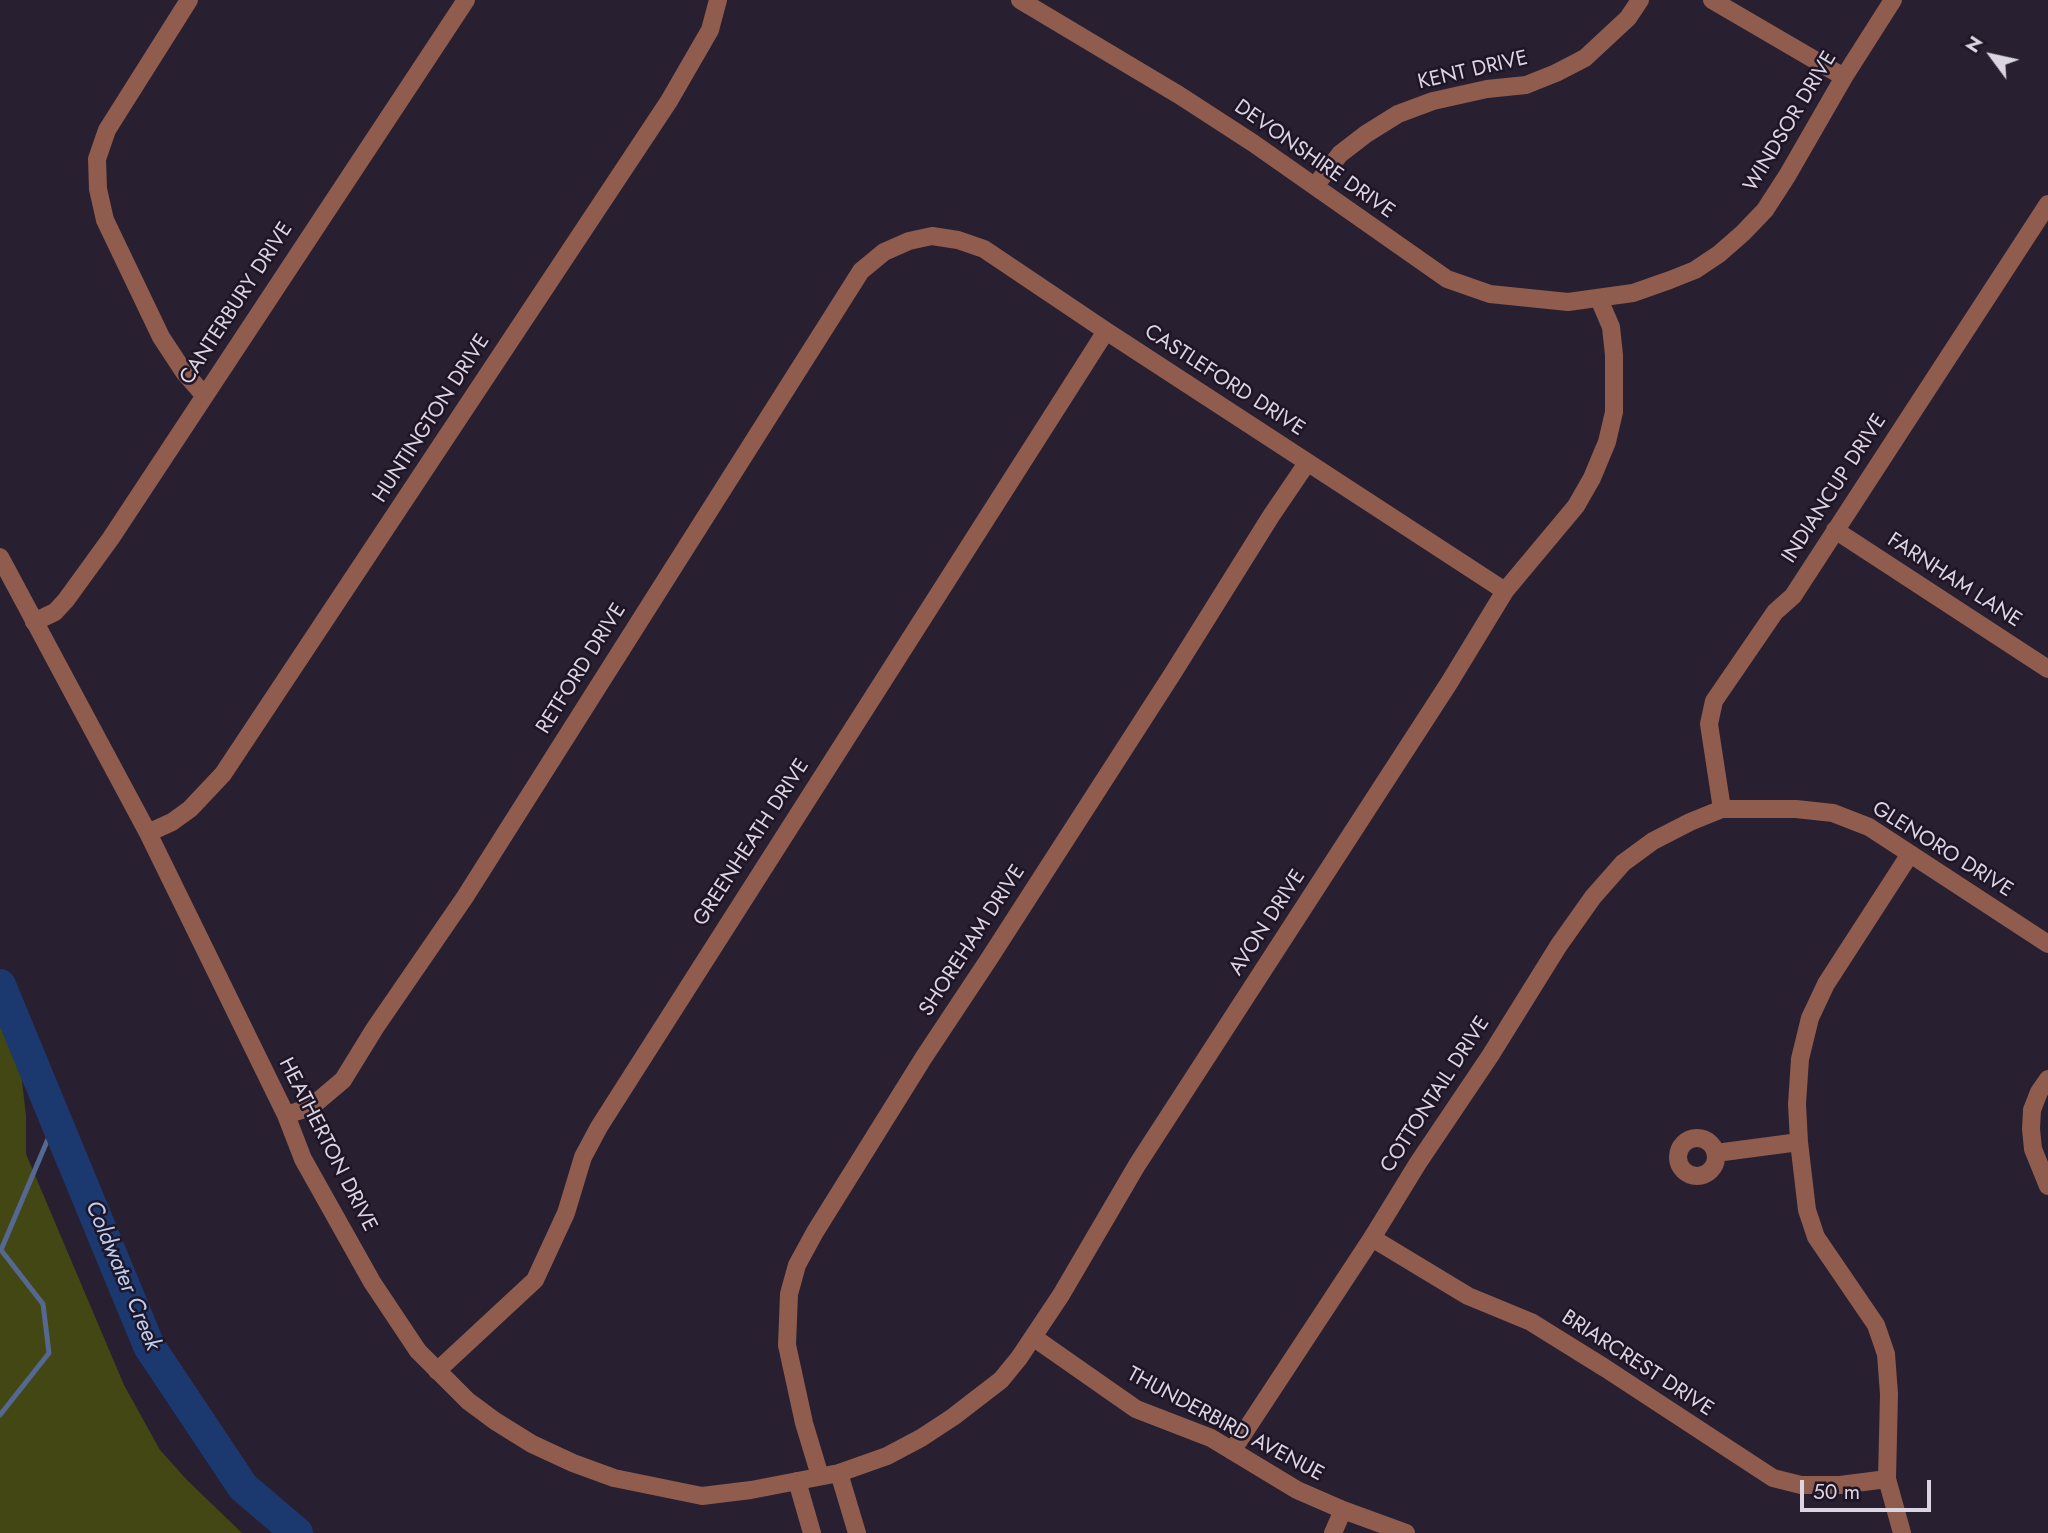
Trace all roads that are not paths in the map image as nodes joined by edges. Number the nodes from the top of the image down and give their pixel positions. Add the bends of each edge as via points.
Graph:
1 (189, 0) edge
2 (466, 0) edge
3 (718, 0) edge
4 (1020, 0) edge
5 (1640, 0) edge
6 (1712, 0) edge
7 (1893, 0) edge
8 (1844, 77) junction
9 (1315, 186) junction
10 (2048, 204) edge
11 (909, 241) joint
12 (1598, 299) junction
13 (1106, 331) junction
14 (204, 395) junction
15 (1307, 463) junction
16 (1835, 530) junction
17 (0, 557) edge
18 (1505, 591) junction
19 (34, 622) junction
20 (2048, 669) edge
21 (1722, 809) junction
22 (148, 834) junction
23 (1910, 854) junction
24 (2048, 944) edge
25 (2048, 1079) edge
26 (286, 1115) junction
27 (1799, 1142) junction
28 (1716, 1153) dead end
29 (2048, 1186) edge
30 (1373, 1238) junction
31 (1033, 1337) junction
32 (437, 1371) junction
33 (1232, 1451) junction
34 (839, 1473) junction
35 (820, 1476) junction
36 (1887, 1479) junction
37 (797, 1481) junction
38 (1343, 1510) junction
39 (811, 1533) edge
40 (857, 1533) edge
41 (1334, 1533) edge
42 (1406, 1533) edge
43 (1902, 1533) edge

1 - 14 street via 107,130 97,159 98,190 105,220 161,337
2 - 14 street, CANTERBURY DRIVE
3 - 22 street, HUNTINGTON DRIVE via 710,30 669,101 223,774 190,809
4 - 9 street, DEVONSHIRE DRIVE via 1179,95
5 - 9 street, KENT DRIVE via 1586,58 1526,85 1433,101 1398,114 1340,154
6 - 8 street
7 - 8 street, WINDSOR DRIVE
8 - 12 street, WINDSOR DRIVE via 1787,176 1743,233 1695,270 1633,293
9 - 12 street, DEVONSHIRE DRIVE via 1447,279 1517,298
10 - 16 street, INDIANCUP DRIVE
11 - 13 street, CASTLEFORD DRIVE via 932,236 984,249
11 - 26 street, RETFORD DRIVE via 884,252 861,271 343,1080 311,1107
12 - 18 street, AVON DRIVE via 1612,327 1614,355 1614,412 1607,442 1576,506
13 - 15 street, CASTLEFORD DRIVE
13 - 32 street, GREENHEATH DRIVE via 599,1127 535,1280
14 - 19 street, CANTERBURY DRIVE via 66,600
15 - 18 street, CASTLEFORD DRIVE
15 - 35 street, SHOREHAM DRIVE via 924,1057 797,1265 789,1294 787,1345
16 - 20 street, FARNHAM LANE
16 - 21 street, INDIANCUP DRIVE via 1793,596 1775,612 1714,701 1709,724
17 - 19 street, HEATHERTON DRIVE
18 - 31 street, AVON DRIVE via 1137,1165
19 - 22 street, HEATHERTON DRIVE
21 - 23 street, GLENORO DRIVE via 1833,813 1869,827
21 - 30 street, COTTONTAIL DRIVE via 1653,841 1623,863 1592,897
22 - 26 street, HEATHERTON DRIVE
23 - 24 street, GLENORO DRIVE
23 - 27 street via 1826,984 1810,1018 1800,1059
25 - 29 street via 2032,1110 2032,1129 2033,1149
26 - 32 street, HEATHERTON DRIVE via 303,1159 372,1282 418,1351
27 - 28 street
27 - 36 street via 1807,1210 1816,1237 1876,1325 1886,1354
30 - 33 street, COTTONTAIL DRIVE
30 - 36 street, BRIARCREST DRIVE via 1468,1296 1531,1322 1773,1478 1801,1485
31 - 33 street, THUNDERBIRD AVENUE via 1136,1409
31 - 34 street, AVON DRIVE via 1001,1380 953,1417 887,1456
32 - 37 street, HEATHERTON DRIVE via 468,1401 532,1444 614,1478 702,1496
33 - 38 street, THUNDERBIRD AVENUE via 1297,1490
34 - 35 street, AVON DRIVE
34 - 40 street
35 - 37 street, HEATHERTON DRIVE
36 - 43 street
37 - 39 street
38 - 41 street
38 - 42 street, THUNDERBIRD AVENUE

